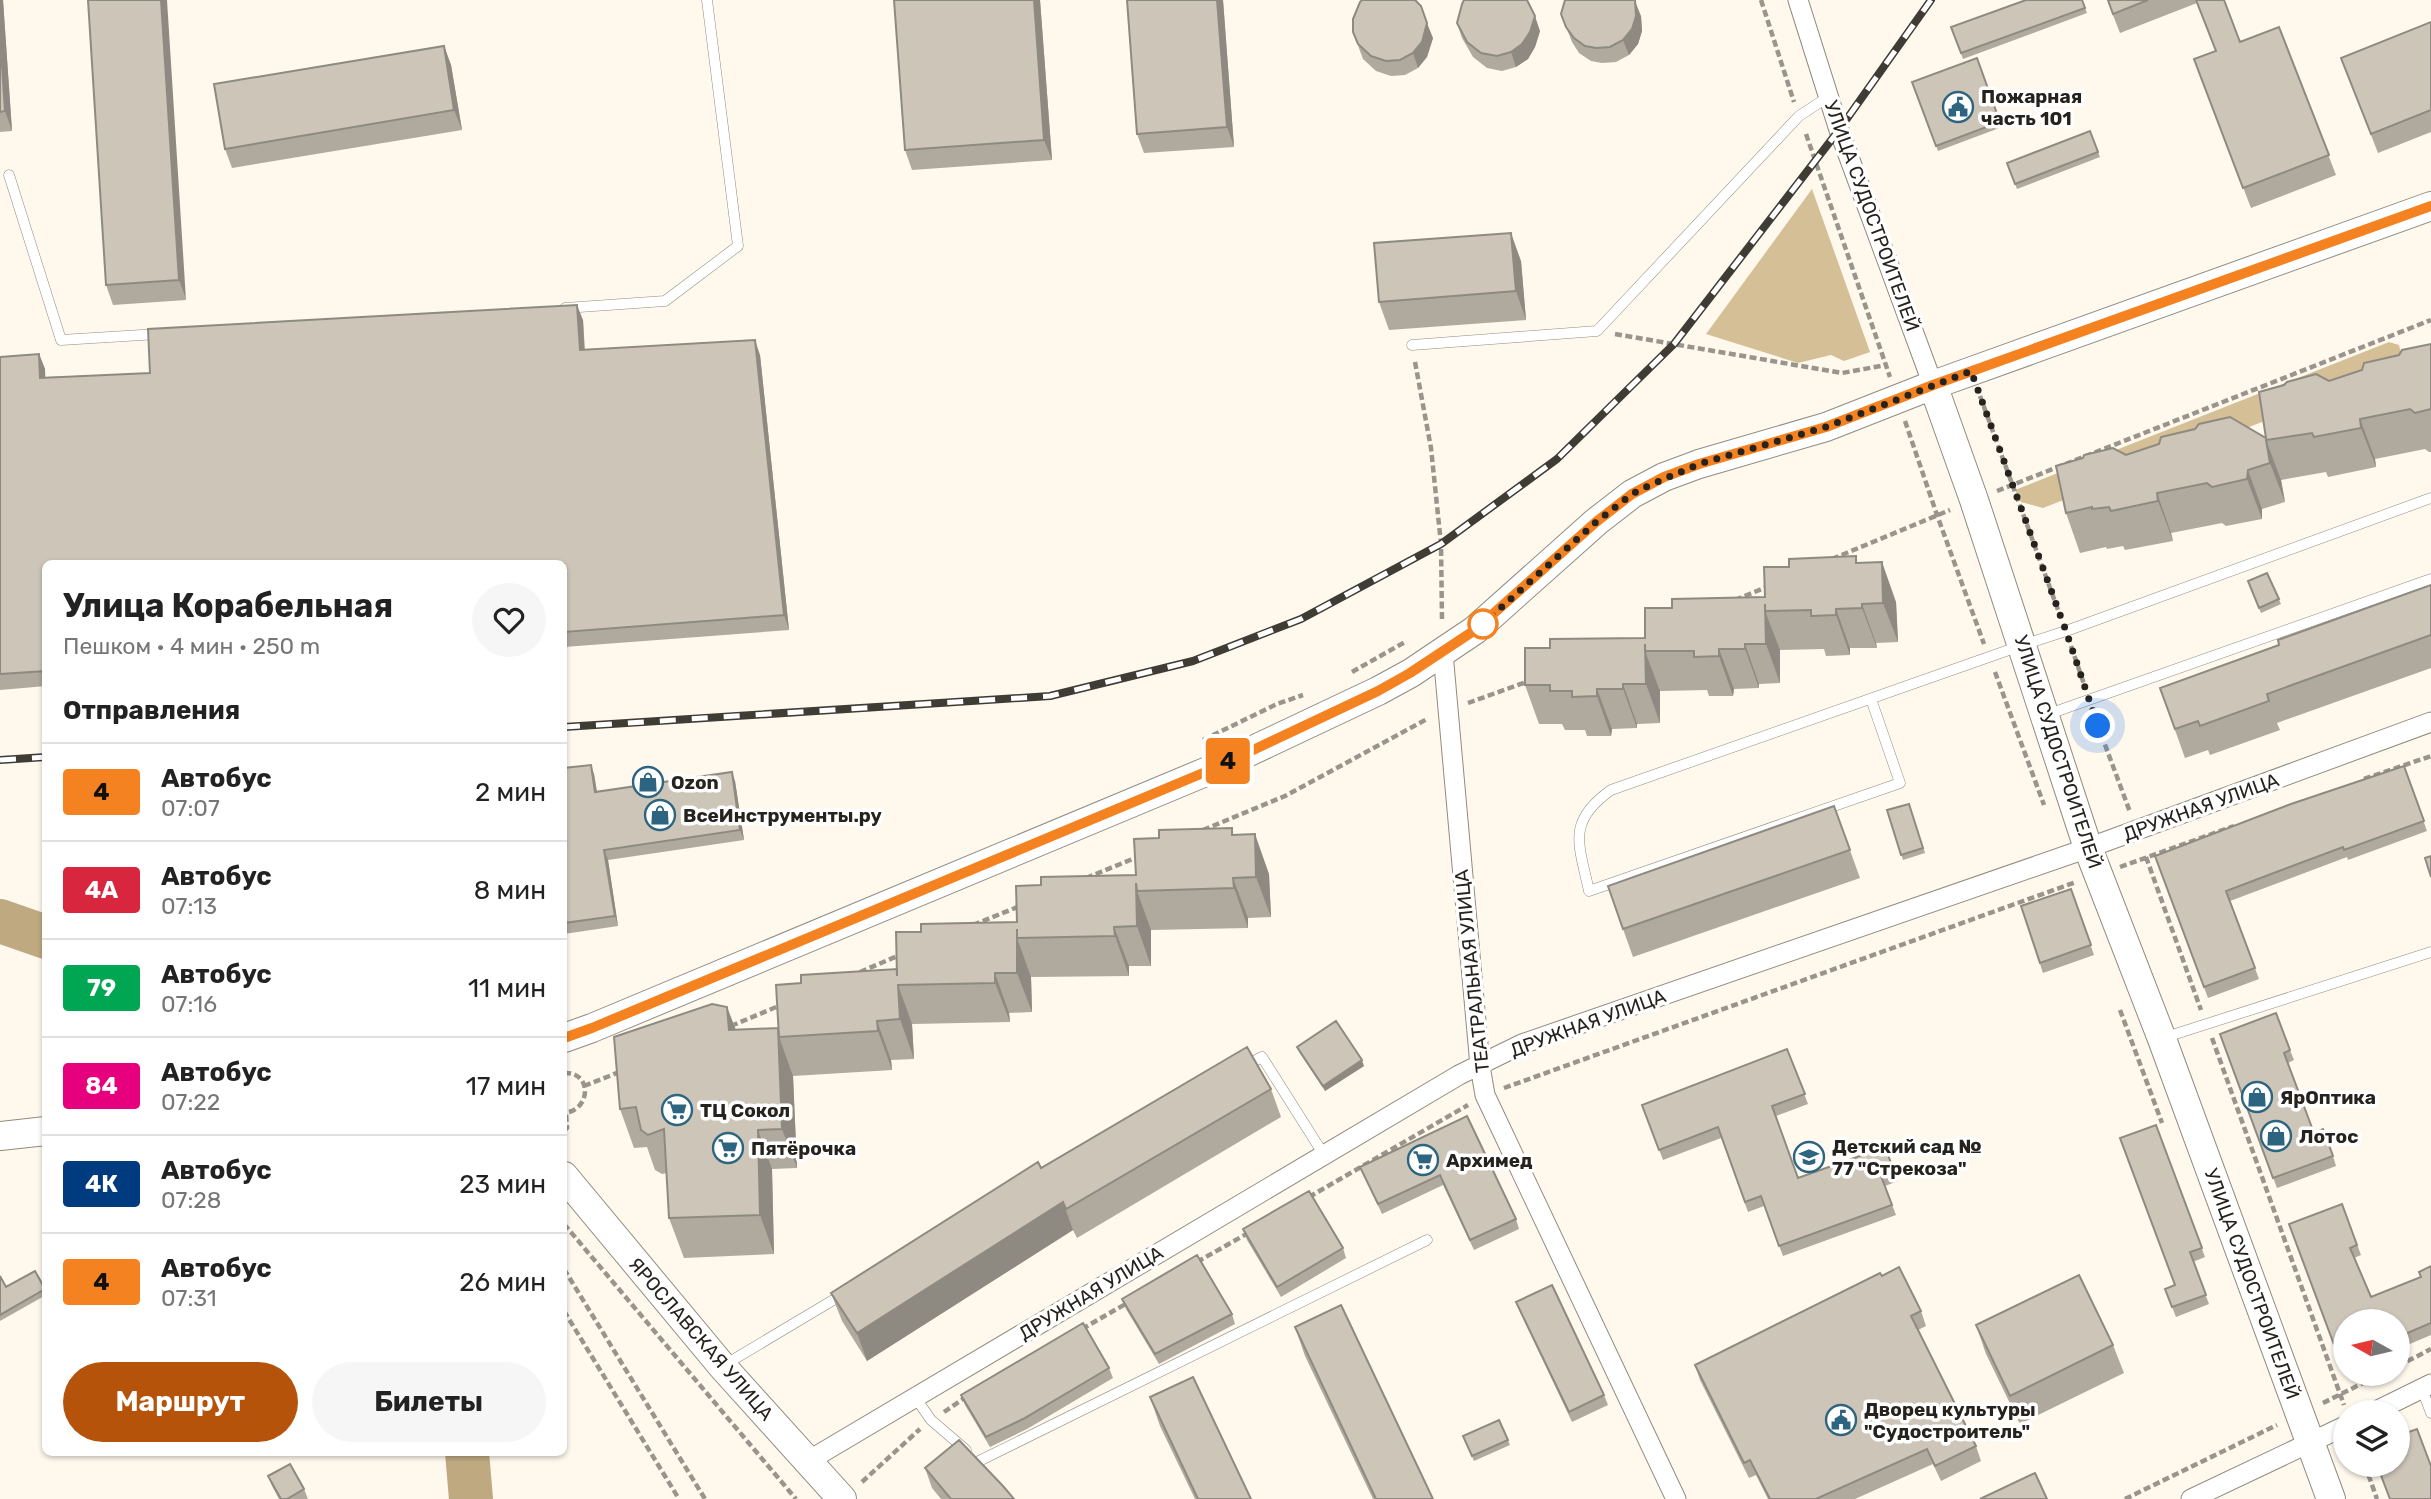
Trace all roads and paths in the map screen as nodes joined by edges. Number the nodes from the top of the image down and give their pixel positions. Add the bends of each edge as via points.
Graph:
1 (707, 0) edge
2 (1798, 0) edge
3 (1828, 97) junction
4 (9, 176) dead end
5 (2431, 206) edge
6 (555, 308) edge
7 (2431, 320) edge
8 (1597, 331) junction
9 (171, 333) edge
10 (1412, 345) joint
11 (1886, 365) dead end
12 (1971, 371) junction
13 (1933, 385) junction
14 (2011, 485) junction
15 (2431, 498) edge
16 (1974, 500) junction
17 (1821, 564) edge
18 (2431, 579) edge
19 (1769, 585) edge
20 (1731, 602) edge
21 (1442, 620) junction
22 (1432, 625) dead end
23 (2066, 631) junction
24 (1413, 637) dead end
25 (2023, 645) junction
26 (1443, 653) junction
27 (1351, 672) dead end
28 (1537, 678) edge
29 (1304, 695) dead end
30 (1871, 699) junction
31 (2089, 700) junction
32 (1447, 711) junction
33 (2045, 716) junction
34 (2431, 722) edge
35 (1203, 740) dead end
36 (2431, 756) edge
37 (2353, 783) edge
38 (2237, 825) edge
39 (2136, 831) junction
40 (1196, 833) edge
41 (1145, 854) edge
42 (2146, 857) junction
43 (2094, 861) junction
44 (1082, 880) edge
45 (1030, 901) edge
46 (967, 928) edge
47 (2431, 952) edge
48 (903, 954) edge
49 (852, 975) edge
50 (788, 1002) edge
51 (2207, 1024) junction
52 (725, 1028) edge
53 (567, 1037) edge
54 (2162, 1039) junction
55 (1479, 1066) junction
56 (1238, 1069) edge
57 (623, 1070) edge
58 (567, 1073) edge
59 (584, 1086) junction
60 (1485, 1095) junction
61 (567, 1113) edge
62 (42, 1131) edge
63 (0, 1136) edge
64 (1324, 1155) junction
65 (567, 1180) edge
66 (1304, 1200) edge
67 (567, 1228) edge
68 (1256, 1228) edge
69 (1427, 1240) dead end
70 (1195, 1263) edge
71 (567, 1274) edge
72 (854, 1288) edge
73 (1135, 1298) edge
74 (567, 1316) edge
75 (1075, 1334) edge
76 (2431, 1349) edge
77 (2410, 1360) edge
78 (722, 1366) junction
79 (2356, 1386) edge
80 (2426, 1387) edge
81 (2340, 1394) junction
82 (969, 1396) edge
83 (915, 1397) junction
84 (2342, 1400) edge
85 (2399, 1400) edge
86 (2431, 1413) edge
87 (2300, 1414) junction
88 (931, 1420) junction
89 (2333, 1432) edge
90 (2311, 1443) junction
91 (808, 1461) junction
92 (979, 1461) junction
93 (987, 1471) edge
94 (2369, 1477) edge
95 (847, 1495) edge
96 (679, 1499) edge
97 (705, 1499) edge
98 (796, 1499) edge
99 (1676, 1499) edge
100 (2125, 1499) edge
101 (2190, 1499) edge
102 (2331, 1499) edge
103 (2377, 1499) edge

1 - 6 lane via 738,246 665,301
2 - 3 street, УЛИЦА СУДОСТРОИТЕЛЕЙ
3 - 8 lane via 1799,116
3 - 13 street, УЛИЦА СУДОСТРОИТЕЛЕЙ
4 - 9 lane via 61,340
5 - 12 street
7 - 14 path
8 - 10 lane
8 - 11 path via 1842,373
10 - 21 path via 1431,449 1441,544
12 - 13 street
12 - 14 path
13 - 16 street, УЛИЦА СУДОСТРОИТЕЛЕЙ
13 - 26 street via 1826,427 1699,464 1632,494 1483,624
14 - 16 path
14 - 23 path
15 - 23 lane
16 - 17 path
16 - 25 street, УЛИЦА СУДОСТРОИТЕЛЕЙ
18 - 31 lane
19 - 20 path
21 - 22 path
21 - 26 path
23 - 25 lane
23 - 31 path
24 - 27 path
25 - 30 lane
25 - 33 street, УЛИЦА СУДОСТРОИТЕЛЕЙ
26 - 32 street, ТЕАТРАЛЬНАЯ УЛИЦА
26 - 53 street via 1378,691 1215,768
28 - 32 path
29 - 35 path
30 - 30 lane via 1900,783 1589,891 1580,850 1582,819 1593,803 1611,790
31 - 33 lane
31 - 39 path
32 - 40 path via 1285,796
32 - 55 street, ТЕАТРАЛЬНАЯ УЛИЦА
33 - 43 street, УЛИЦА СУДОСТРОИТЕЛЕЙ
34 - 39 street, ДРУЖНАЯ УЛИЦА
36 - 37 path
38 - 42 path
39 - 42 path
39 - 43 street, ДРУЖНАЯ УЛИЦА
41 - 44 path
42 - 43 path
42 - 51 path
43 - 54 street, УЛИЦА СУДОСТРОИТЕЛЕЙ
43 - 55 street, ДРУЖНАЯ УЛИЦА via 1522,1044
43 - 60 path
45 - 46 path
47 - 51 lane
48 - 49 path
50 - 52 path
51 - 54 lane
51 - 81 path
54 - 87 street, УЛИЦА СУДОСТРОИТЕЛЕЙ
55 - 60 street, ТЕАТРАЛЬНАЯ УЛИЦА
55 - 64 street, ДРУЖНАЯ УЛИЦА
56 - 64 lane via 1262,1057
57 - 59 path
58 - 59 path
59 - 61 path via 584,1100 576,1111
60 - 66 path
60 - 99 street, ТЕАТРАЛЬНАЯ УЛИЦА
62 - 63 street
64 - 83 street, ДРУЖНАЯ УЛИЦА
65 - 78 street, ЯРОСЛАВСКАЯ УЛИЦА
67 - 98 path
68 - 70 path
69 - 92 lane
71 - 97 path
72 - 78 lane
73 - 75 path
74 - 96 path
76 - 77 path
78 - 91 street, ЯРОСЛАВСКАЯ УЛИЦА
79 - 81 path
80 - 85 street
80 - 86 lane
81 - 84 path
81 - 87 path
82 - 88 path
83 - 88 lane
83 - 91 street, ДРУЖНАЯ УЛИЦА
87 - 90 street, УЛИЦА СУДОСТРОИТЕЛЕЙ
87 - 100 path
88 - 92 lane
88 - 95 path
89 - 90 street
90 - 101 street
90 - 102 street, УЛИЦА СУДОСТРОИТЕЛЕЙ
91 - 95 street, ЯРОСЛАВСКАЯ УЛИЦА
92 - 93 lane
94 - 103 path

